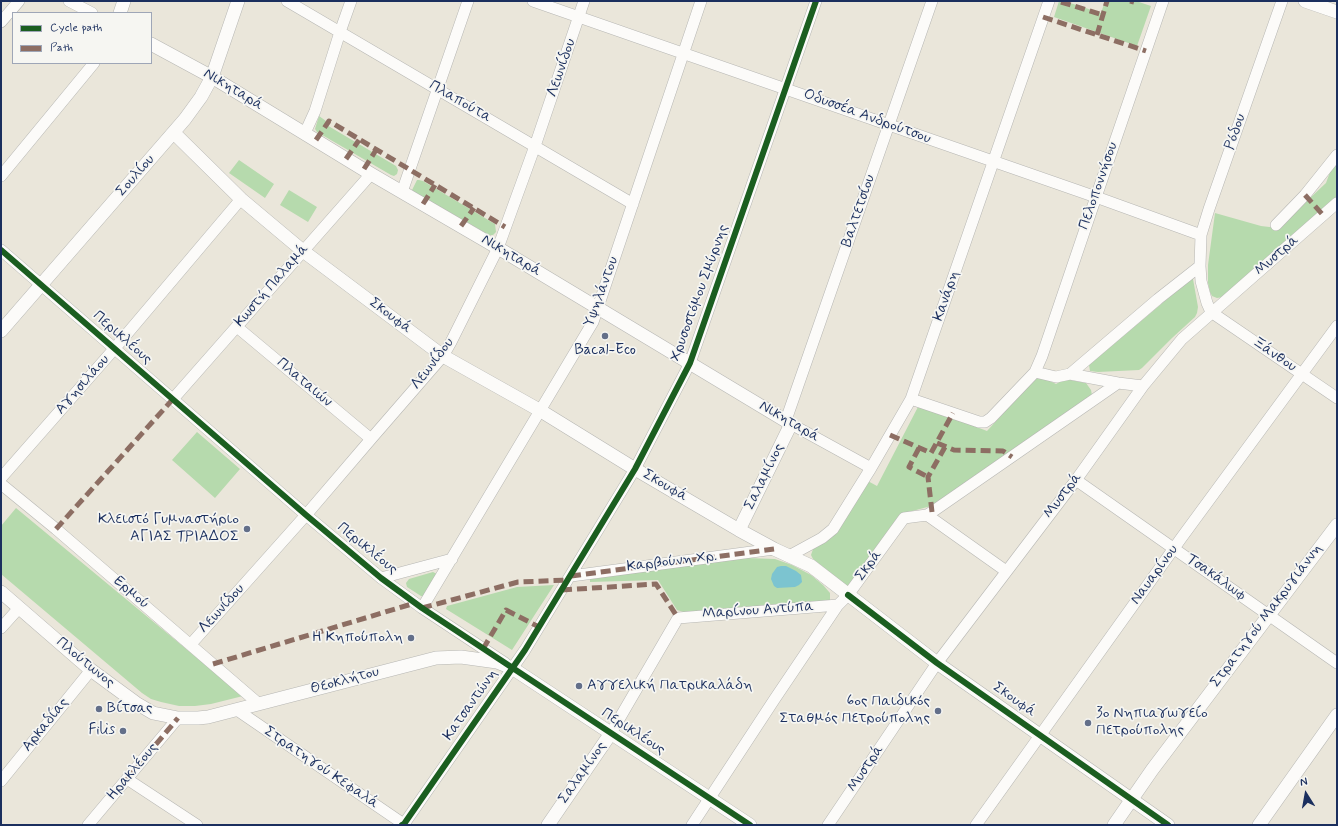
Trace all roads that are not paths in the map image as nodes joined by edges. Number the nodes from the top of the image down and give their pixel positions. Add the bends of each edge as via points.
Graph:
1 (19, 1) edge
2 (69, 1) edge
3 (124, 1) edge
4 (238, 1) edge
5 (287, 1) edge
6 (351, 1) edge
7 (468, 1) edge
8 (533, 1) edge
9 (584, 1) edge
10 (701, 1) edge
11 (816, 1) edge
12 (932, 1) edge
13 (1049, 1) edge
14 (1163, 1) edge
15 (1282, 1) edge
16 (1305, 1) edge
17 (90, 12) edge
18 (120, 12) edge
19 (1337, 12) edge
20 (579, 17) junction
21 (1, 22) edge
22 (340, 32) junction
23 (152, 45) edge
24 (683, 52) junction
25 (93, 64) edge
26 (212, 77) junction
27 (786, 88) junction
28 (438, 89) junction
29 (889, 125) junction
30 (174, 133) junction
31 (305, 133) junction
32 (535, 146) junction
33 (1337, 155) edge
34 (994, 162) junction
35 (370, 174) junction
36 (1, 176) edge
37 (402, 192) junction
38 (1096, 196) junction
39 (241, 199) junction
40 (1337, 203) edge
41 (633, 204) junction
42 (1276, 225) dead end
43 (1201, 235) junction
44 (498, 248) junction
45 (1, 250) edge
46 (303, 251) junction
47 (1200, 266) junction
48 (41, 285) junction
49 (598, 308) junction
50 (1211, 312) junction
51 (1337, 326) edge
52 (236, 327) junction
53 (1, 331) edge
54 (115, 348) junction
55 (443, 356) junction
56 (690, 363) junction
57 (1035, 372) junction
58 (1070, 374) junction
59 (1302, 374) junction
60 (1118, 383) junction
61 (1143, 386) junction
62 (1337, 398) edge
63 (173, 399) junction
64 (911, 399) junction
65 (541, 411) junction
66 (788, 422) junction
67 (372, 439) junction
68 (871, 468) junction
69 (634, 469) junction
70 (1, 478) edge
71 (1076, 480) junction
72 (1, 484) edge
73 (306, 515) junction
74 (927, 515) junction
75 (1337, 525) edge
76 (739, 530) junction
77 (1174, 548) junction
78 (774, 549) junction
79 (789, 556) junction
80 (452, 559) junction
81 (1006, 571) junction
82 (571, 576) junction
83 (381, 578) junction
84 (1, 592) edge
85 (848, 595) junction
86 (838, 605) junction
87 (19, 608) junction
88 (422, 608) junction
89 (1268, 615) junction
90 (678, 618) joint
91 (1, 628) edge
92 (191, 644) junction
93 (937, 663) junction
94 (1337, 663) edge
95 (512, 668) junction
96 (91, 670) junction
97 (259, 704) junction
98 (237, 710) junction
99 (1337, 716) edge
100 (178, 718) junction
101 (611, 733) junction
102 (1040, 734) junction
103 (127, 779) junction
104 (1, 781) edge
105 (710, 799) junction
106 (1131, 799) junction
107 (88, 825) edge
108 (197, 825) edge
109 (403, 825) edge
110 (548, 825) edge
111 (692, 825) edge
112 (750, 825) edge
113 (828, 825) edge
114 (976, 825) edge
115 (1114, 825) edge
116 (1168, 825) edge
117 (1259, 825) edge

1 - 21 street
2 - 17 street
3 - 18 street
4 - 26 street, Σουλίου
5 - 22 street, Πλαπούτα
6 - 22 street
7 - 28 street
8 - 20 street, Οδυσσέα Ανδρούτσου
9 - 20 street, Λεωνίδου
10 - 24 street, Υψηλάντου
11 - 27 street, Χρυσοστόμου Σμύρνης
12 - 29 street, Βαλτετσίου
13 - 34 street, Κανάρη
14 - 38 street, Πελοποννήσου
15 - 43 street, Ρόδου
16 - 19 street
20 - 24 street, Οδυσσέα Ανδρούτσου
20 - 32 street, Λεωνίδου
22 - 28 street, Πλαπούτα
22 - 31 street via 315,111
23 - 26 street, Νικηταρά
24 - 27 street, Οδυσσέα Ανδρούτσου
24 - 41 street, Υψηλάντου
25 - 36 street
26 - 30 street, Σουλίου via 201,97
26 - 31 street, Νικηταρά
27 - 29 street, Οδυσσέα Ανδρούτσου
27 - 56 street, Χρυσοστόμου Σμύρνης
28 - 32 street, Πλαπούτα
28 - 37 street
29 - 34 street, Οδυσσέα Ανδρούτσου
29 - 66 street, Βαλτετσίου
30 - 39 street, Σκουφά
30 - 48 street, Σουλίου
31 - 35 street, Νικηταρά
32 - 41 street, Πλαπούτα
32 - 44 street, Λεωνίδου
33 - 42 street
34 - 38 street, Οδυσσέα Ανδρούτσου
34 - 64 street, Κανάρη
35 - 37 street, Νικηταρά
35 - 46 street, Κωστή Παλαμά
37 - 44 street, Νικηταρά
38 - 43 street, Οδυσσέα Ανδρούτσου
38 - 57 street, Πελοποννήσου
39 - 46 street, Σκουφά
39 - 54 street, Αγησιλάου
40 - 50 street, Μυστρά
41 - 49 street, Υψηλάντου
43 - 47 street, Ρόδου
44 - 49 street, Νικηταρά
44 - 55 street, Λεωνίδου
45 - 48 street, Περικλέους
46 - 52 street, Κωστή Παλαμά
46 - 55 street, Σκουφά
47 - 50 street, Ρόδου via 1201,281
47 - 58 street
48 - 53 street, Σουλίου
48 - 54 street, Περικλέους
49 - 56 street, Νικηταρά
49 - 65 street, Υψηλάντου via 593,322
50 - 59 street, Ξάνθου
50 - 61 street, Μυστρά via 1182,339
51 - 59 street, Ναυαρίνου
52 - 63 street, Κωστή Παλαμά
52 - 67 street, Πλαταιών
54 - 63 street, Περικλέους
54 - 70 street, Αγησιλάου
55 - 65 street, Σκουφά
55 - 67 street, Λεωνίδου
56 - 66 street, Νικηταρά
56 - 69 street, Χρυσοστόμου Σμύρνης
57 - 58 street via 1056,376
57 - 64 street via 985,422 978,422
58 - 60 street
59 - 62 street, Ξάνθου
59 - 77 street, Ναυαρίνου
60 - 61 street
60 - 74 street, Σκρά
61 - 71 street, Μυστρά
63 - 73 street, Περικλέους
64 - 68 street, Κανάρη
65 - 69 street, Σκουφά
65 - 80 street, Υψηλάντου
66 - 68 street, Νικηταρά
66 - 76 street, Σαλαμίνος
67 - 73 street, Λεωνίδου
68 - 79 street, Κανάρη via 833,530
69 - 76 street, Σκουφά
69 - 82 street, Χρυσοστόμου Σμύρνης
71 - 77 street, Τσακάλωφ
71 - 81 street, Μυστρά
72 - 92 street, Ερμού
73 - 83 street, Περικλέους
73 - 92 street, Λεωνίδου
74 - 81 street
74 - 85 street, Σκρά via 904,518
75 - 89 street, Στρατηγού Μακρυγιάννη
76 - 78 street, Σκουφά
77 - 89 street, Τσακάλωφ
77 - 102 street, Ναυαρίνου
78 - 79 street, Σκουφά
78 - 82 street, Καρβούνη Χρ.
79 - 85 street, Σκουφά via 811,566
80 - 83 street
80 - 88 street, Υψηλάντου
81 - 93 street, Μυστρά
82 - 95 street, Κατσαντώνη
83 - 88 street, Περικλέους
84 - 87 street, Πλούτωνος
85 - 86 street, Σκρά
85 - 93 street, Σκουφά
86 - 90 street, Μαρίνου Αντύπα
86 - 105 street, Σκρά
87 - 91 street
87 - 96 street, Πλούτωνος
88 - 95 street, Περικλέους
89 - 94 street, Τσακάλωφ
89 - 106 street, Στρατηγού Μακρυγιάννη
90 - 101 street, Σαλαμίνος
92 - 97 street, Ερμού
93 - 102 street, Σκουφά
93 - 113 street, Μυστρά
95 - 97 street, Θεοκλήτου via 497,662 472,658 436,658
95 - 101 street, Περικλέους
95 - 109 street, Κατσαντώνη
96 - 100 street, Πλούτωνος via 153,713
96 - 104 street, Αρκαδίας
97 - 98 street, Θεοκλήτου
98 - 100 street, Θεοκλήτου via 198,718
98 - 109 street, Στρατηγού Κεφαλά
99 - 117 street
100 - 103 street, Ηρακλέους
101 - 105 street, Περικλέους
101 - 110 street, Σαλαμίνος
102 - 106 street, Σκουφά
102 - 114 street, Ναυαρίνου
103 - 107 street, Ηρακλέους
103 - 108 street
105 - 111 street, Σκρά
105 - 112 street, Περικλέους
106 - 115 street, Στρατηγού Μακρυγιάννη
106 - 116 street, Σκουφά

